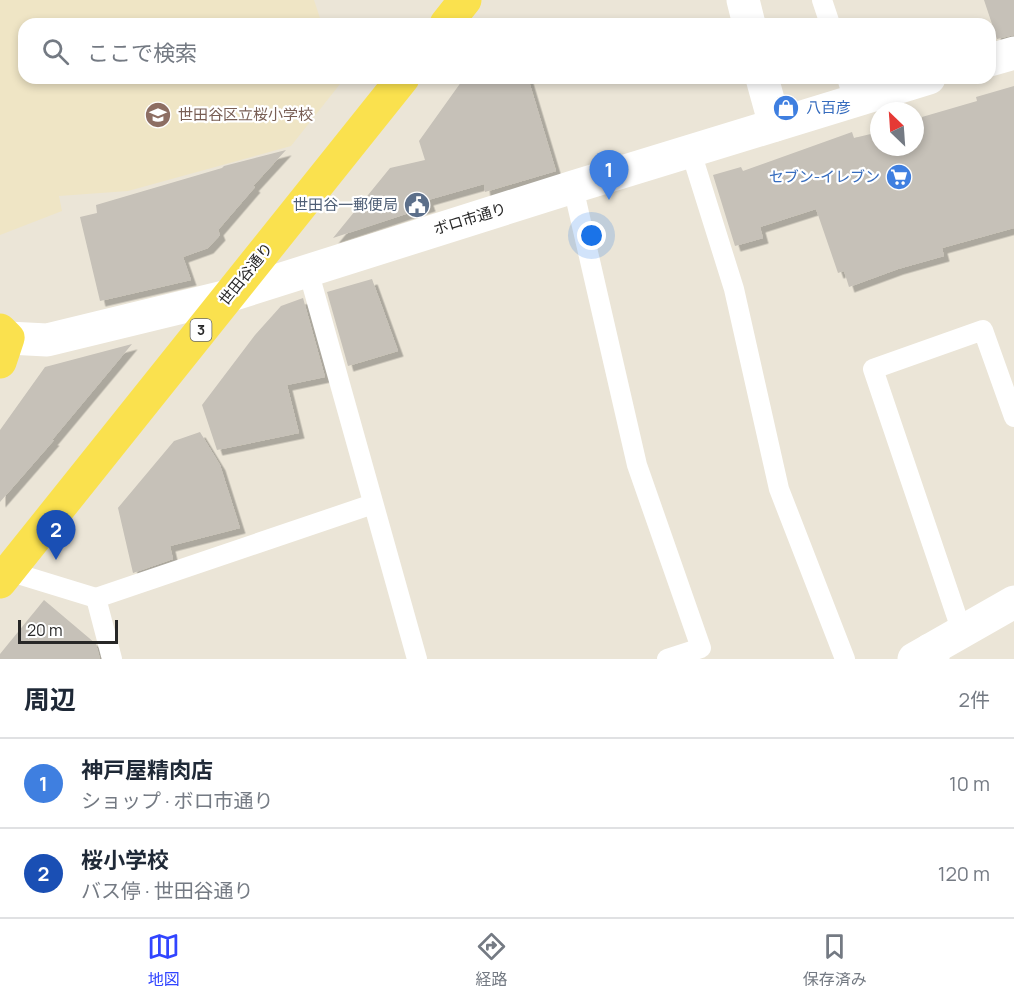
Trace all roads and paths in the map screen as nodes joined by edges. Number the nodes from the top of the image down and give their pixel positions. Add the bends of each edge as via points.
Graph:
1 (465, 0) edge
2 (743, 0) edge
3 (822, 0) edge
4 (451, 18) edge
5 (748, 18) edge
6 (828, 18) edge
7 (1014, 53) edge
8 (996, 58) edge
9 (398, 84) edge
10 (764, 84) edge
11 (885, 84) edge
12 (850, 89) edge
13 (775, 125) junction
14 (691, 152) junction
15 (573, 187) junction
16 (308, 270) junction
17 (228, 296) junction
18 (3, 344) edge
19 (1014, 417) edge
20 (373, 504) junction
21 (4, 577) edge
22 (96, 597) junction
23 (1014, 602) edge
24 (962, 632) junction
25 (926, 656) edge
26 (112, 659) edge
27 (417, 659) edge
28 (667, 659) edge
29 (845, 659) edge

1 - 4 main road
2 - 5 street
3 - 6 lane
7 - 8 street
9 - 17 main road, 世田谷通り / 3
10 - 13 street
11 - 12 street, ボロ市通り
12 - 13 street, ボロ市通り
13 - 14 street, ボロ市通り
14 - 15 street, ボロ市通り
14 - 29 lane via 734,289 779,489
15 - 16 street, ボロ市通り
15 - 28 lane via 637,465 701,648
16 - 17 street, ボロ市通り
16 - 20 lane
17 - 18 street, ボロ市通り via 46,340
17 - 21 main road, 世田谷通り / 3
19 - 24 lane via 982,330 873,369
20 - 22 lane
20 - 27 lane
21 - 22 lane
22 - 26 lane
23 - 24 street
24 - 25 street

